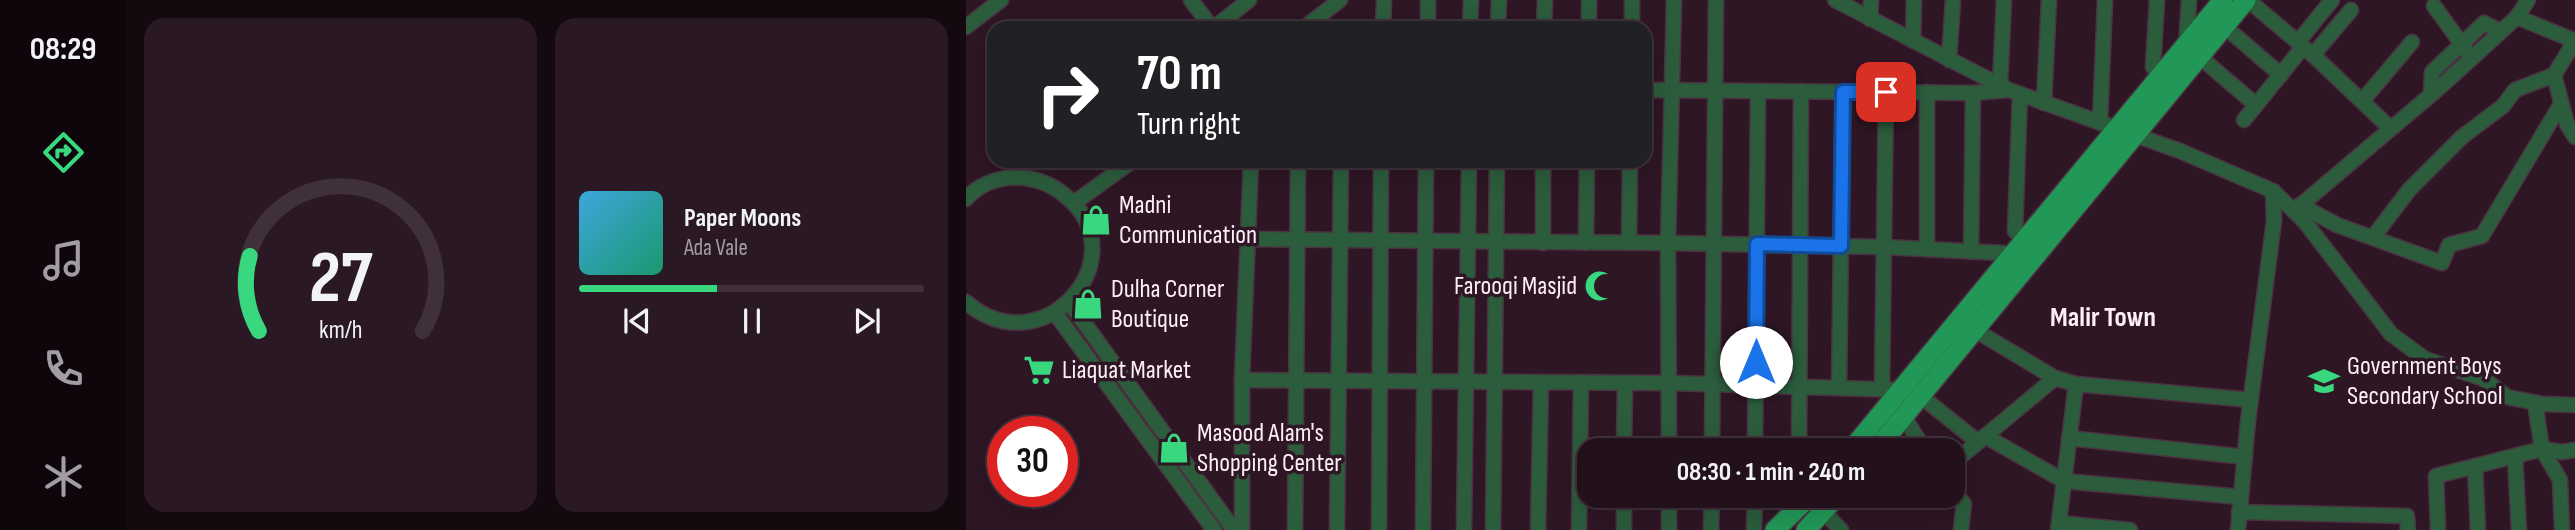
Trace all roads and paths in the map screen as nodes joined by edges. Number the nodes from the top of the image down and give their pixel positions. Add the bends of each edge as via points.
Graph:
1 (1001, 0) edge
2 (1191, 0) edge
3 (1249, 0) edge
4 (1340, 0) edge
5 (1384, 0) edge
6 (1428, 0) edge
7 (1471, 0) edge
8 (1499, 0) edge
9 (1545, 0) edge
10 (1589, 0) edge
11 (1632, 0) edge
12 (1674, 0) edge
13 (1717, 0) edge
14 (1835, 0) edge
15 (1871, 0) edge
16 (1914, 0) edge
17 (1953, 0) edge
18 (2004, 0) edge
19 (2049, 0) edge
20 (2105, 0) edge
21 (2157, 0) edge
22 (2189, 0) edge
23 (2223, 0) edge
24 (2247, 0) edge
25 (2332, 0) edge
26 (2528, 0) edge
27 (2434, 6) dead end
28 (2351, 10) dead end
29 (2517, 17) junction
30 (1870, 19) junction
31 (1208, 21) edge
32 (1222, 21) edge
33 (1313, 21) edge
34 (1383, 21) edge
35 (1427, 21) edge
36 (1470, 21) edge
37 (1498, 21) edge
38 (1544, 21) edge
39 (1589, 21) edge
40 (1632, 21) edge
41 (2224, 26) junction
42 (966, 27) edge
43 (2500, 31) junction
44 (1913, 41) junction
45 (2412, 42) dead end
46 (2462, 44) junction
47 (2305, 48) junction
48 (2193, 52) junction
49 (2472, 56) junction
50 (1949, 61) junction
51 (2162, 75) junction
52 (2281, 75) junction
53 (2554, 75) junction
54 (2010, 89) junction
55 (1652, 90) edge
56 (1672, 90) junction
57 (1716, 90) junction
58 (1758, 91) junction
59 (1801, 91) junction
60 (1843, 92) junction
61 (1886, 92) junction
62 (1927, 92) junction
63 (1972, 93) junction
64 (2431, 94) junction
65 (2363, 100) junction
66 (2044, 103) junction
67 (2561, 104) junction
68 (2256, 105) junction
69 (2244, 120) dead end
70 (2108, 126) junction
71 (2390, 128) junction
72 (2136, 135) junction
73 (2575, 137) edge
74 (1122, 168) edge
75 (1251, 168) edge
76 (1298, 168) edge
77 (1341, 168) edge
78 (1381, 168) edge
79 (1426, 168) edge
80 (1469, 168) edge
81 (1497, 168) edge
82 (1543, 168) edge
83 (1587, 168) edge
84 (1630, 168) edge
85 (2273, 191) junction
86 (968, 192) edge
87 (1074, 203) junction
88 (2297, 208) junction
89 (2374, 236) junction
90 (1248, 239) junction
91 (2025, 239) junction
92 (1298, 240) junction
93 (1339, 241) junction
94 (1381, 241) junction
95 (1425, 242) junction
96 (1468, 243) junction
97 (1497, 243) junction
98 (1543, 243) junction
99 (1586, 243) junction
100 (1629, 243) junction
101 (1668, 243) junction
102 (1715, 244) junction
103 (1757, 244) junction
104 (1800, 245) junction
105 (1841, 246) junction
106 (1884, 247) junction
107 (1927, 249) junction
108 (1971, 251) junction
109 (2012, 257) junction
110 (966, 302) edge
111 (1069, 302) junction
112 (978, 312) junction
113 (1055, 313) junction
114 (966, 322) edge
115 (1973, 329) junction
116 (2054, 378) junction
117 (1337, 379) junction
118 (1242, 380) junction
119 (1297, 380) junction
120 (1380, 380) junction
121 (1424, 380) junction
122 (1466, 381) junction
123 (1496, 381) junction
124 (1541, 382) junction
125 (1581, 382) junction
126 (1625, 383) junction
127 (1670, 383) junction
128 (1713, 384) junction
129 (2076, 384) junction
130 (1756, 386) junction
131 (1799, 387) junction
132 (1839, 388) junction
133 (1882, 389) junction
134 (1903, 390) junction
135 (1922, 397) junction
136 (2251, 400) junction
137 (2535, 403) junction
138 (2575, 405) edge
139 (1904, 417) junction
140 (1624, 438) edge
141 (1670, 438) edge
142 (1712, 438) edge
143 (1755, 438) edge
144 (1799, 438) edge
145 (1861, 438) edge
146 (1886, 438) edge
147 (1917, 438) edge
148 (2069, 438) junction
149 (1982, 439) junction
150 (2542, 449) junction
151 (2575, 450) edge
152 (1965, 453) edge
153 (2515, 456) junction
154 (2245, 457) junction
155 (2475, 466) junction
156 (2064, 481) junction
157 (2240, 504) junction
158 (1624, 508) edge
159 (1669, 508) edge
160 (1712, 508) edge
161 (1755, 508) edge
162 (1796, 508) edge
163 (1818, 508) edge
164 (1827, 508) edge
165 (1964, 508) edge
166 (1824, 512) junction
167 (2058, 526) edge
168 (1214, 530) edge
169 (1234, 530) edge
170 (1242, 530) edge
171 (1295, 530) edge
172 (1337, 530) edge
173 (1379, 530) edge
174 (1423, 530) edge
175 (1464, 530) edge
176 (1493, 530) edge
177 (1538, 530) edge
178 (1579, 530) edge
179 (1623, 530) edge
180 (1669, 530) edge
181 (1711, 530) edge
182 (1754, 530) edge
183 (1775, 530) edge
184 (1807, 530) edge
185 (1841, 530) edge
186 (1961, 530) edge
187 (2130, 530) edge
188 (2238, 530) edge
189 (2408, 530) edge
190 (2438, 530) edge
191 (2478, 530) edge
192 (2519, 530) edge
193 (2562, 530) edge

1 - 42 street
2 - 31 street
3 - 32 street
4 - 33 street
5 - 34 street
6 - 35 street
7 - 36 street
8 - 37 street
9 - 38 street
10 - 39 street
11 - 40 street
12 - 56 street
13 - 57 street
14 - 30 street
15 - 30 street
16 - 44 street
17 - 50 street
18 - 54 street
19 - 66 street
20 - 70 street
21 - 51 street via 2153,66
22 - 48 street
23 - 48 main road
24 - 41 main road
24 - 47 street
25 - 47 street
26 - 29 street
27 - 46 street
28 - 47 street
29 - 43 street
29 - 53 street via 2575,41
30 - 44 street
41 - 48 main road
41 - 52 street
43 - 46 street via 2484,23
43 - 49 street
44 - 50 street
45 - 65 street
46 - 49 street
46 - 64 street via 2432,72
47 - 52 street
47 - 65 street
48 - 51 main road
48 - 68 street
48 - 72 main road
49 - 64 street
50 - 54 street
51 - 70 main road
52 - 68 street
53 - 67 street
53 - 89 street via 2515,90 2503,106 2462,137 2409,190
54 - 63 street
54 - 66 street
54 - 91 street via 2015,231
55 - 56 street
56 - 57 street
56 - 101 street
57 - 58 street
57 - 102 street
58 - 59 street
58 - 103 street
59 - 60 street
59 - 104 street
60 - 61 street
60 - 105 street
61 - 62 street
61 - 106 street
62 - 63 street
62 - 107 street
63 - 108 street
64 - 71 street
65 - 71 street
66 - 70 street
67 - 73 street
67 - 89 street via 2482,236 2449,245 2442,263
68 - 69 street
70 - 72 street
70 - 91 main road
71 - 88 street
72 - 85 street
72 - 115 main road
74 - 87 street
75 - 90 street
76 - 92 street
77 - 93 street
78 - 94 street
79 - 95 street
80 - 96 street
81 - 97 street
82 - 98 street
83 - 99 street
84 - 100 street
85 - 88 street
85 - 136 street via 2274,221
86 - 87 street via 1013,177 1035,179 1057,188
87 - 111 street via 1088,230 1090,260 1085,279
88 - 89 street
88 - 137 street via 2391,334 2425,359 2484,379 2507,397
90 - 92 street
90 - 118 street
91 - 109 main road
92 - 93 street
92 - 119 street
93 - 94 street
93 - 117 street
94 - 95 street
94 - 120 street
95 - 96 street
95 - 121 street
96 - 97 street
96 - 122 street
97 - 98 street
97 - 123 street
98 - 99 street
99 - 100 street
100 - 101 street
101 - 102 street
101 - 127 street
102 - 103 street
102 - 128 street
103 - 104 street
103 - 130 street
104 - 105 street
104 - 131 street
105 - 106 street
105 - 132 street
106 - 107 street
106 - 133 street
107 - 108 street
108 - 109 street
109 - 134 main road
110 - 112 street
111 - 113 street
111 - 169 street
112 - 113 street via 998,321 1019,323
112 - 114 street
113 - 168 street
115 - 116 street
115 - 135 main road
116 - 129 street
116 - 149 street
117 - 119 street
117 - 120 street
117 - 172 street
118 - 119 street
118 - 170 street
119 - 171 street
120 - 121 street
120 - 173 street
121 - 122 street
121 - 174 street
122 - 123 street
122 - 175 street
123 - 124 street
123 - 176 street
124 - 125 street
124 - 177 street
125 - 126 street
125 - 178 street
126 - 127 street
126 - 140 street
127 - 128 street
127 - 141 street
128 - 130 street
128 - 142 street
129 - 136 street
129 - 148 street
130 - 131 street
130 - 143 street
131 - 132 street
131 - 144 street
132 - 133 street
133 - 134 street
134 - 135 street
134 - 145 main road
135 - 139 main road
135 - 149 street
136 - 154 street
137 - 138 street
137 - 150 street
139 - 146 main road
139 - 147 street
148 - 154 street
148 - 156 street
149 - 152 street
149 - 156 street
150 - 151 street
150 - 153 street
150 - 193 street via 2560,480
153 - 155 street
153 - 192 street
154 - 157 street
155 - 190 street via 2436,477
155 - 191 street
156 - 157 street
156 - 167 street
157 - 188 street
157 - 189 street via 2407,516
158 - 179 street
159 - 180 street
160 - 181 street
161 - 182 street
162 - 183 main road
163 - 166 street
164 - 166 main road
165 - 186 street
166 - 184 main road
166 - 185 street
167 - 187 street

